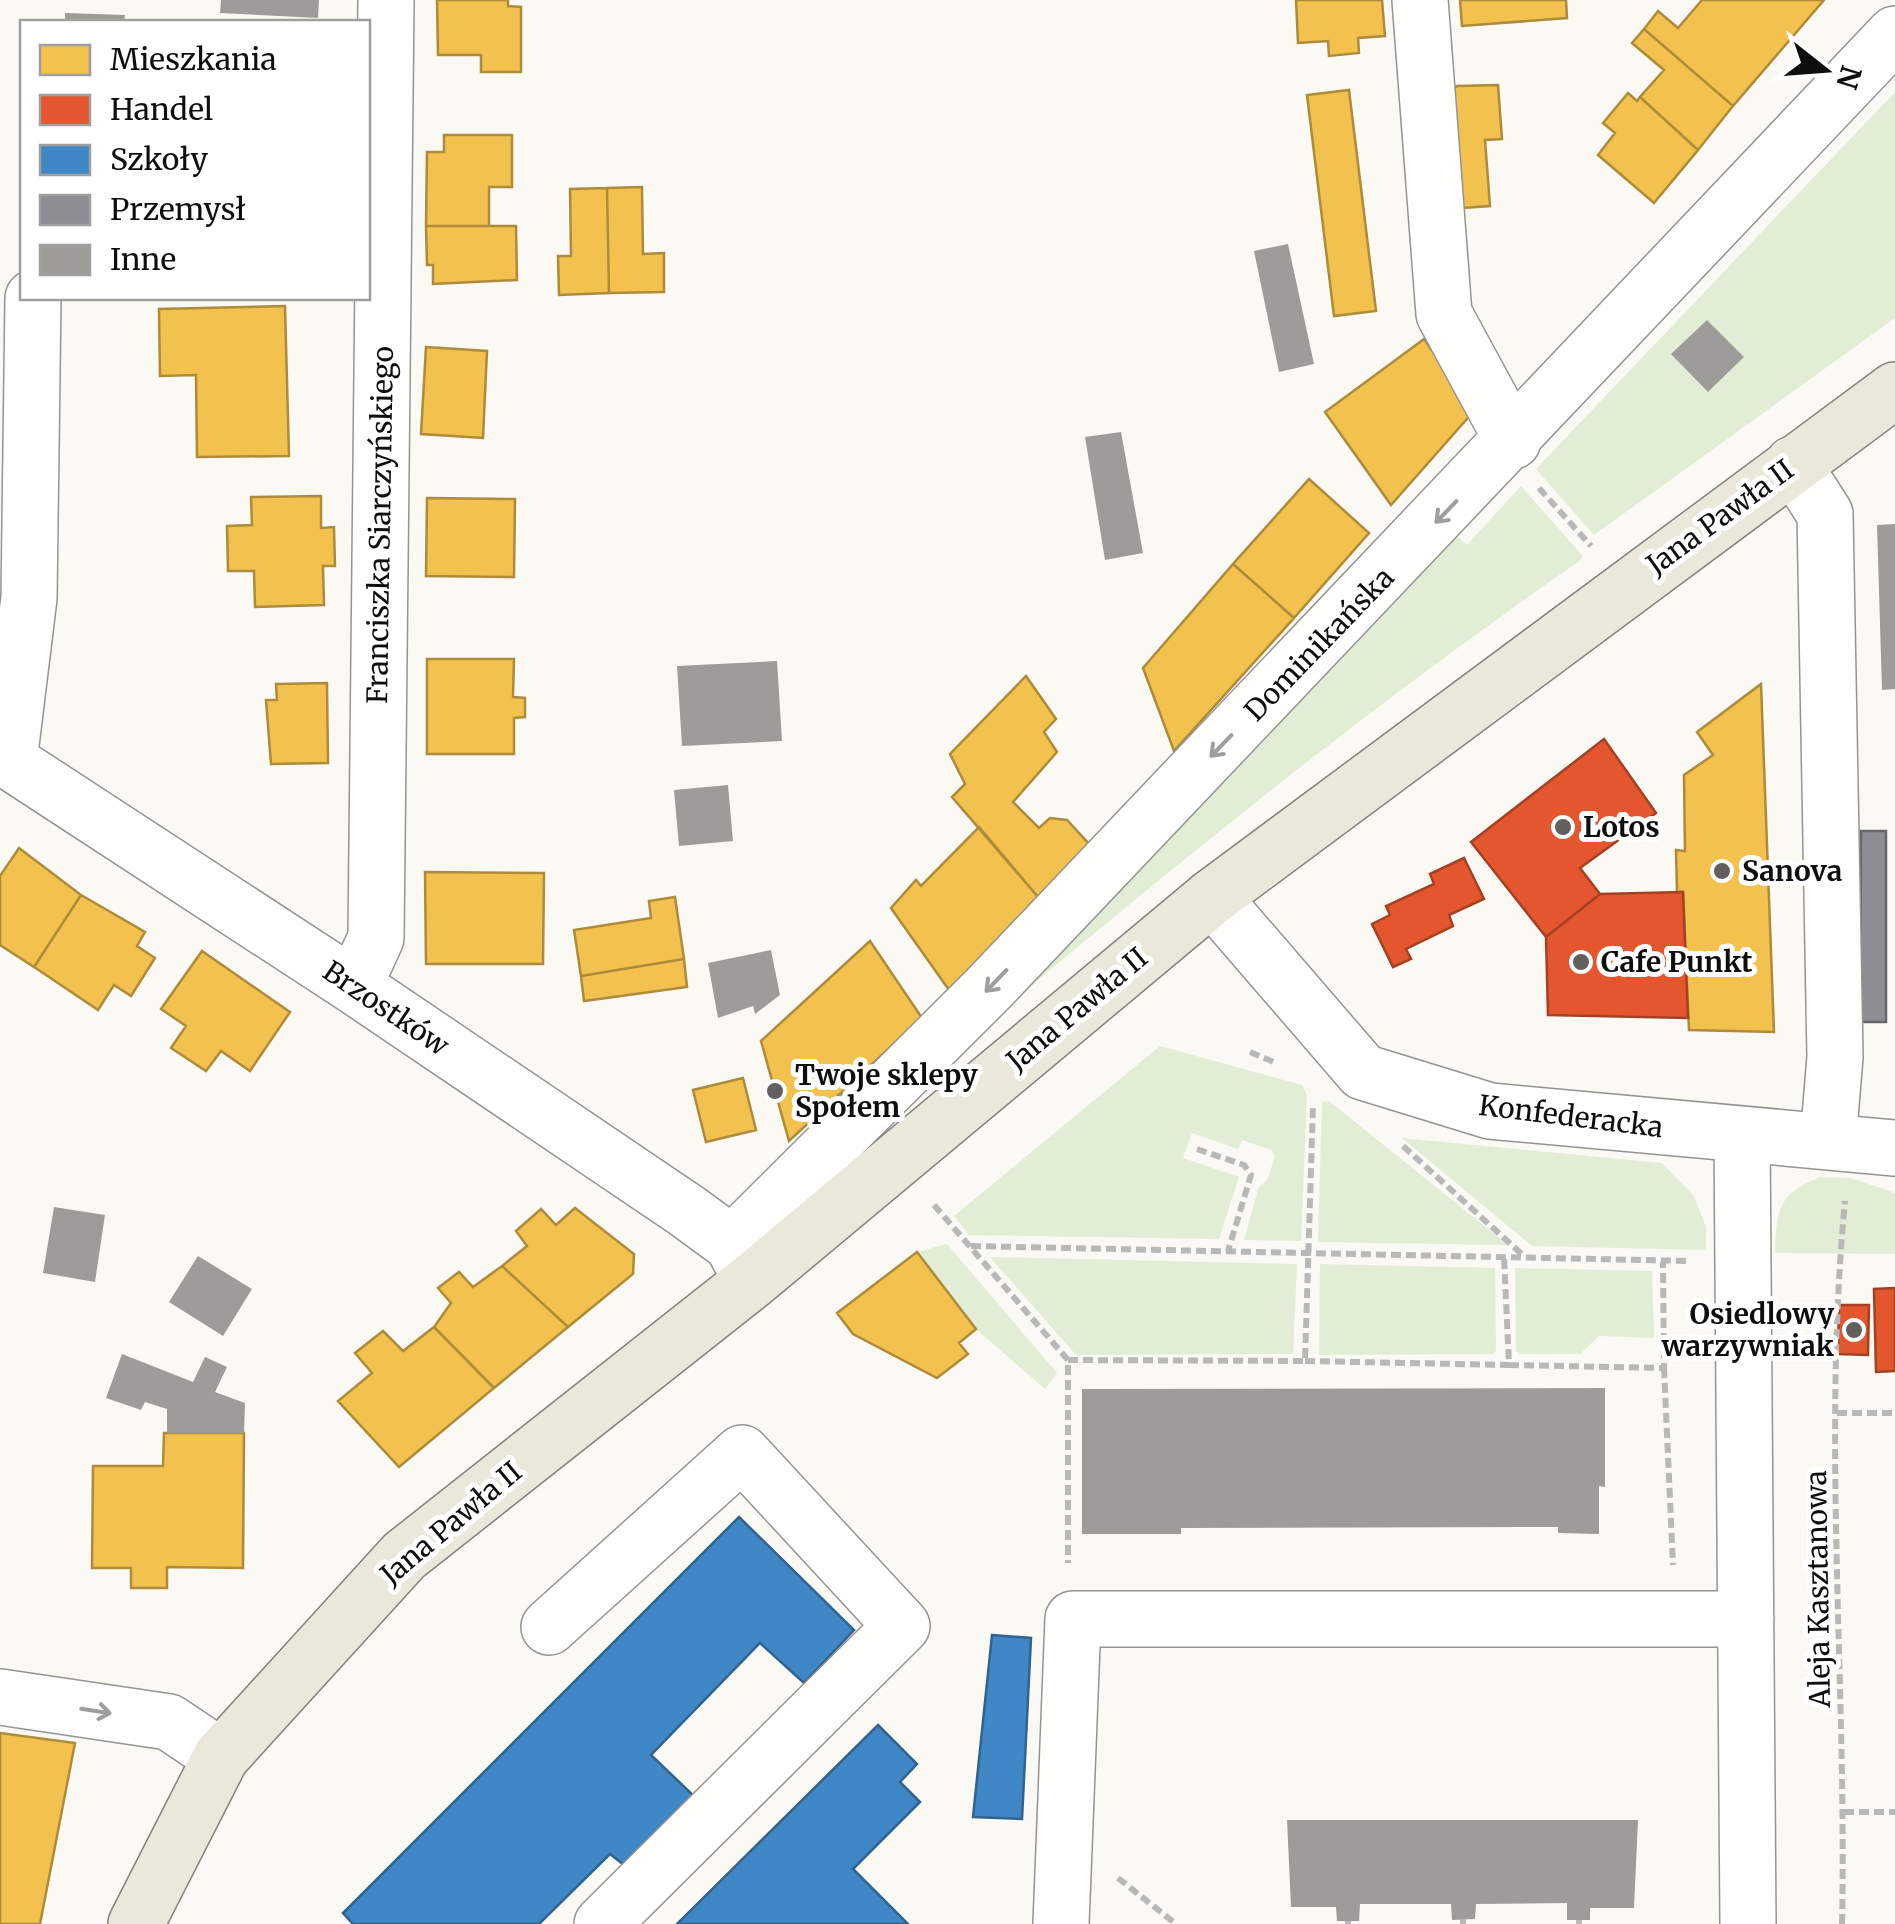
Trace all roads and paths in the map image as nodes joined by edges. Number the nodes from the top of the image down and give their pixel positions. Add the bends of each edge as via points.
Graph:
1 (386, 0) edge
2 (1420, 0) edge
3 (1895, 34) edge
4 (33, 300) edge
5 (1895, 390) edge
6 (1524, 462) junction
7 (1793, 464) junction
8 (1593, 548) dead end
9 (4, 758) edge
10 (1212, 897) junction
11 (354, 986) junction
12 (1250, 1052) dead end
13 (1282, 1066) dead end
14 (1314, 1098) dead end
15 (1742, 1135) junction
16 (1392, 1138) dead end
17 (1828, 1142) junction
18 (1895, 1148) edge
19 (1197, 1149) dead end
20 (1845, 1196) dead end
21 (934, 1205) dead end
22 (971, 1246) junction
23 (1228, 1251) junction
24 (1308, 1252) junction
25 (1504, 1256) junction
26 (1526, 1257) junction
27 (742, 1262) junction
28 (1068, 1360) junction
29 (1305, 1361) junction
30 (1509, 1364) junction
31 (1664, 1368) junction
32 (1895, 1412) edge
33 (1837, 1413) junction
34 (1073, 1619) junction
35 (1746, 1620) junction
36 (1684, 1621) junction
37 (549, 1627) dead end
38 (0, 1696) edge
39 (221, 1758) junction
40 (1844, 1812) junction
41 (1895, 1812) edge
42 (136, 1924) edge
43 (602, 1924) edge
44 (1062, 1924) edge
45 (1748, 1924) edge
46 (1842, 1924) edge

1 - 11 street, Franciszka Siarczyńskiego via 376,938
2 - 6 street via 1444,314
3 - 6 street, Dominikańska
4 - 9 street via 29,598
5 - 7 main road, Jana Pawła II
6 - 8 path
6 -> 27 street, Dominikańska via 989,988
7 - 10 main road, Jana Pawła II
7 - 17 street via 1825,514 1835,1057
9 - 11 street, Brzostków
10 - 15 street, Konfederacka via 1363,1072 1490,1111
10 - 27 main road, Jana Pawła II
11 - 27 street, Brzostków
12 - 13 path
14 - 24 path
15 - 17 street, Konfederacka
15 - 35 street
16 - 26 path
17 - 18 street, Konfederacka
19 - 23 path via 1244,1165 1251,1175
20 - 33 path, Aleja Kasztanowa
21 - 22 path
22 - 23 path
22 - 28 path
23 - 24 path
24 - 25 path
24 - 29 path
25 - 26 path
25 - 30 path
26 - 31 path via 1663,1262
27 - 39 main road, Jana Pawła II via 404,1556
28 - 29 path
28 - 34 path via 1066,1549
29 - 30 path
30 - 31 path
31 - 36 path via 1674,1586
32 - 33 path
33 - 40 path, Aleja Kasztanowa
34 - 36 street
34 - 44 street
35 - 36 street
35 - 45 street
37 - 43 street via 742,1453 902,1626
38 -> 39 street via 168,1722
39 - 42 main road, Jana Pawła II
40 - 41 path
40 - 46 path, Aleja Kasztanowa

